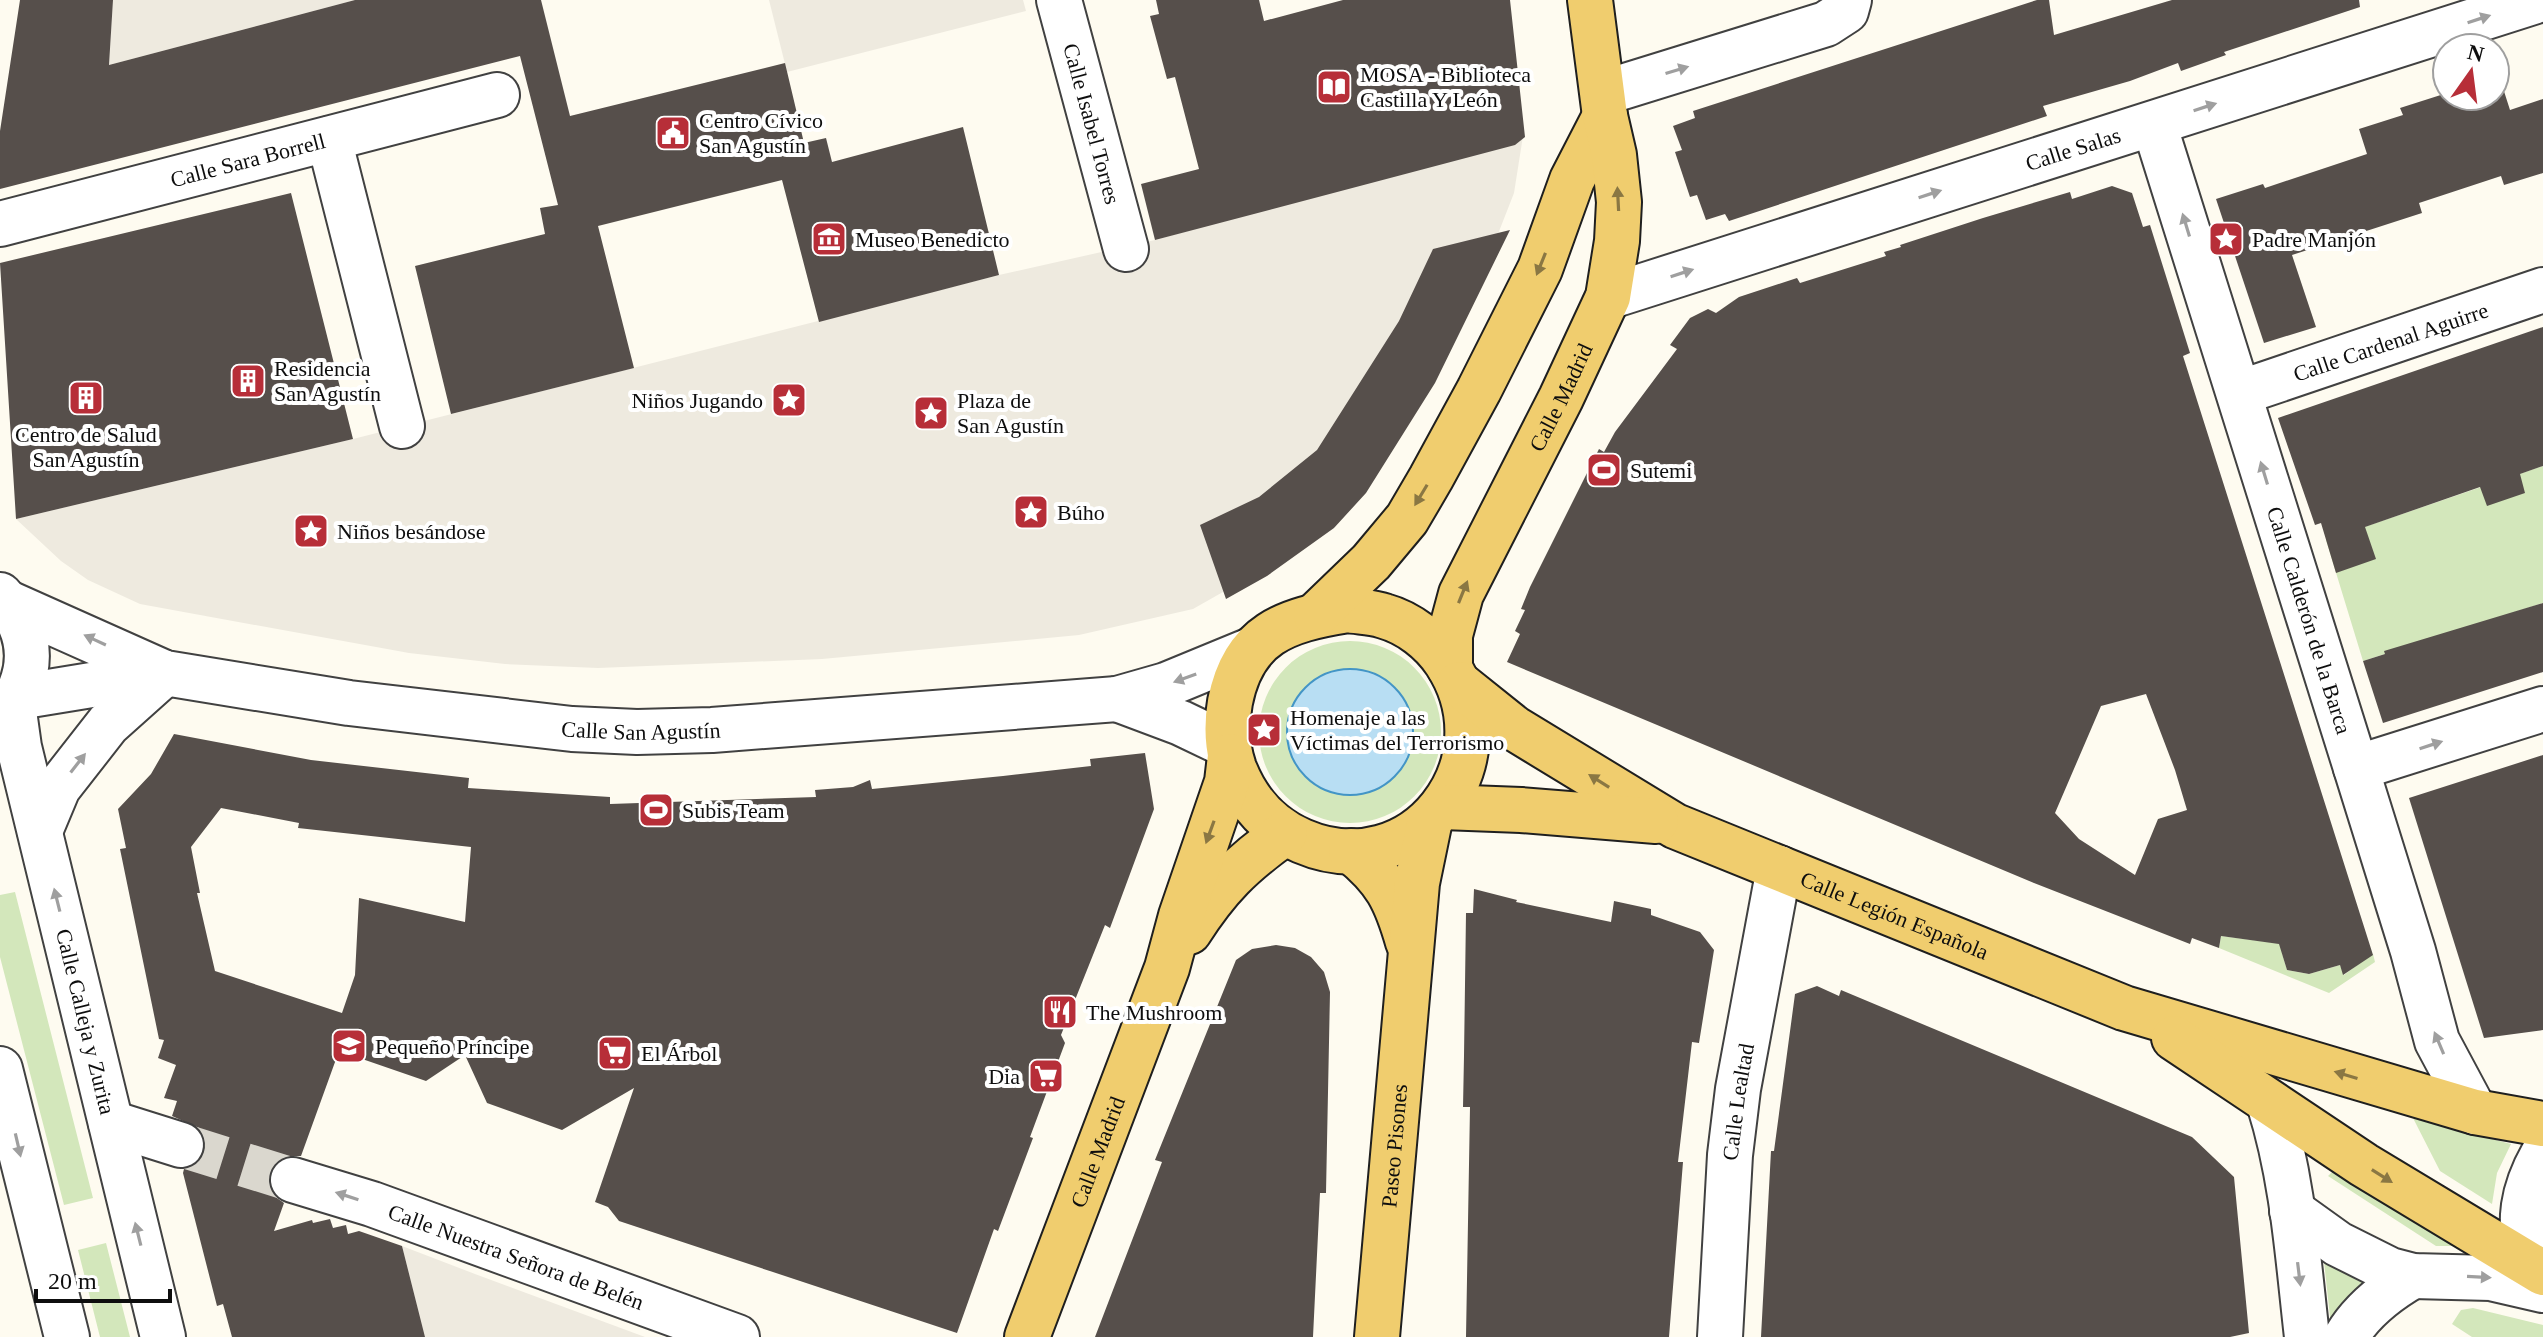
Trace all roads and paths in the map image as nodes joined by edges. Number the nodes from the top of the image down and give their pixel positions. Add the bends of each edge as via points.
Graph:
1 (1059, 0) edge
2 (1590, 0) edge
3 (1849, 0) edge
4 (2539, 0) edge
5 (497, 95) dead end
6 (1604, 104) junction
7 (2154, 124) junction
8 (329, 139) junction
9 (0, 224) edge
10 (1126, 249) dead end
11 (2543, 290) edge
12 (1608, 297) junction
13 (2239, 393) junction
14 (402, 426) dead end
15 (3, 599) edge
16 (1316, 615) junction
17 (1251, 650) junction
18 (165, 673) junction
19 (1454, 676) junction
20 (1117, 699) junction
21 (10, 707) edge
22 (2543, 709) edge
23 (1229, 751) junction
24 (2356, 768) junction
25 (1436, 814) junction
26 (1666, 822) junction
27 (40, 831) junction
28 (1285, 833) junction
29 (1351, 851) junction
30 (1779, 868) junction
31 (1412, 956) junction
32 (1167, 968) junction
33 (2124, 1008) junction
34 (0, 1069) edge
35 (2269, 1103) junction
36 (2475, 1112) junction
37 (111, 1123) junction
38 (2543, 1124) edge
39 (181, 1145) tunnel mouth
40 (2543, 1154) edge
41 (293, 1180) tunnel mouth
42 (2292, 1211) junction
43 (2537, 1275) edge
44 (2413, 1276) junction
45 (67, 1337) edge
46 (163, 1337) edge
47 (737, 1337) edge
48 (1027, 1337) edge
49 (1377, 1337) edge
50 (1720, 1337) edge
51 (2307, 1337) edge
52 (2346, 1337) edge

1 - 10 street, Calle Isabel Torres
2 - 6 main road, Calle Madrid
6 -> 3 street via 1826,24 1846,11
7 -> 4 street, Calle Salas
5 - 8 street, Calle Sara Borrell
12 -> 6 main road, Calle Madrid via 1619,202
6 -> 16 main road via 1540,269 1431,478 1407,519 1371,562
12 -> 7 street, Calle Salas
13 -> 7 street, Calle Calderón de la Barca
8 - 9 street, Calle Sara Borrell
8 - 14 street
11 - 13 street, Calle Cardenal Aguirre
19 -> 12 main road, Calle Madrid via 1450,635 1461,594
24 -> 13 street, Calle Calderón de la Barca
18 -> 15 street, Calle San Agustín
15 - 21 street via 21,626 27,649 26,670
16 - 17 main road via 1292,622
16 - 19 main road via 1348,610 1384,616 1414,630 1438,651
17 -> 20 street, Calle San Agustín
17 - 23 main road via 1235,678 1228,713
18 - 20 street, Calle San Agustín via 349,703 637,732
18 - 21 street, Calle San Agustín
27 -> 18 street via 58,788 108,724
19 - 25 main road via 1467,712 1468,746 1459,778
26 -> 19 main road, Calle Legión Española via 1514,728
20 - 23 street, Calle San Agustín via 1181,723
21 - 27 street, Calle Calleja y Zurita
24 -> 22 street
23 - 28 main road via 1241,786 1257,810
23 -> 32 main road, Calle Madrid via 1227,782
36 -> 24 street, Calle Calderón de la Barca via 2437,1041
25 - 26 main road, Calle Legión Española via 1521,810
25 - 29 main road via 1403,839
25 - 31 main road, Paseo Pisones via 1421,856
26 - 30 main road, Calle Legión Española
37 -> 27 street, Calle Calleja y Zurita
28 - 29 main road via 1319,848
28 - 32 main road, Calle Madrid via 1216,891
29 - 31 main road, Paseo Pisones via 1391,893
30 - 33 main road, Calle Legión Española
30 - 50 street, Calle Lealtad via 1738,1089
31 - 49 main road, Paseo Pisones
32 - 48 main road, Calle Madrid
33 - 35 main road, Calle Legión Española
36 -> 33 main road, Calle Legión Española
34 -> 45 street
35 - 42 street via 2281,1138
35 -> 43 main road, Calle Legión Española
36 - 38 main road, Calle Legión Española
37 - 39 street
46 -> 37 street, Calle Calleja y Zurita
40 - 43 street via 2522,1202 2521,1227
47 -> 41 street, Calle Nuestra Señora de Belén
42 - 44 street via 2338,1244
42 -> 51 street
44 -> 43 street
44 - 52 street via 2389,1291

